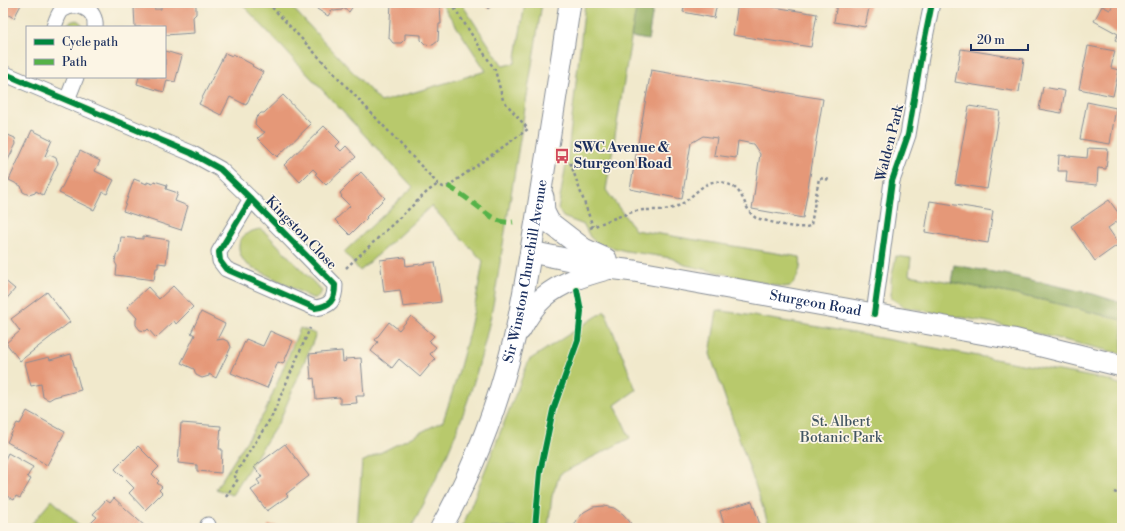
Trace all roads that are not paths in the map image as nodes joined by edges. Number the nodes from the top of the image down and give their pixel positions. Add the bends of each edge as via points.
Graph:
1 (570, 3) edge
2 (932, 3) edge
3 (54, 26) edge
4 (95, 26) edge
5 (3, 73) edge
6 (76, 78) edge
7 (34, 81) edge
8 (67, 100) junction
9 (542, 188) junction
10 (250, 198) junction
11 (531, 252) junction
12 (609, 268) junction
13 (634, 271) junction
14 (874, 314) junction
15 (514, 339) junction
16 (1122, 366) edge
17 (441, 528) edge

1 - 9 main road, Sir Winston Churchill Avenue
2 - 14 street, Walden Park via 908,135 892,182
3 - 4 street via 62,10 77,4 92,12
5 - 7 street, Kingston Close
6 - 8 street
7 - 8 street, Kingston Close
8 - 10 street, Kingston Close via 192,153 220,169
9 - 11 main road, Sir Winston Churchill Avenue
9 - 13 main road via 544,212 549,222 584,249
10 - 10 street, Kingston Close via 335,285 335,294 331,302 324,307 315,308 226,269 220,261 219,252
11 - 12 main road, Sturgeon Road
11 - 15 main road, Sir Winston Churchill Avenue
12 - 13 main road, Sturgeon Road
12 - 15 main road via 559,286 543,298 530,313
13 - 14 main road, Sturgeon Road
14 - 16 main road, Sturgeon Road via 1012,339
15 - 17 main road, Sir Winston Churchill Avenue via 488,427 473,465

